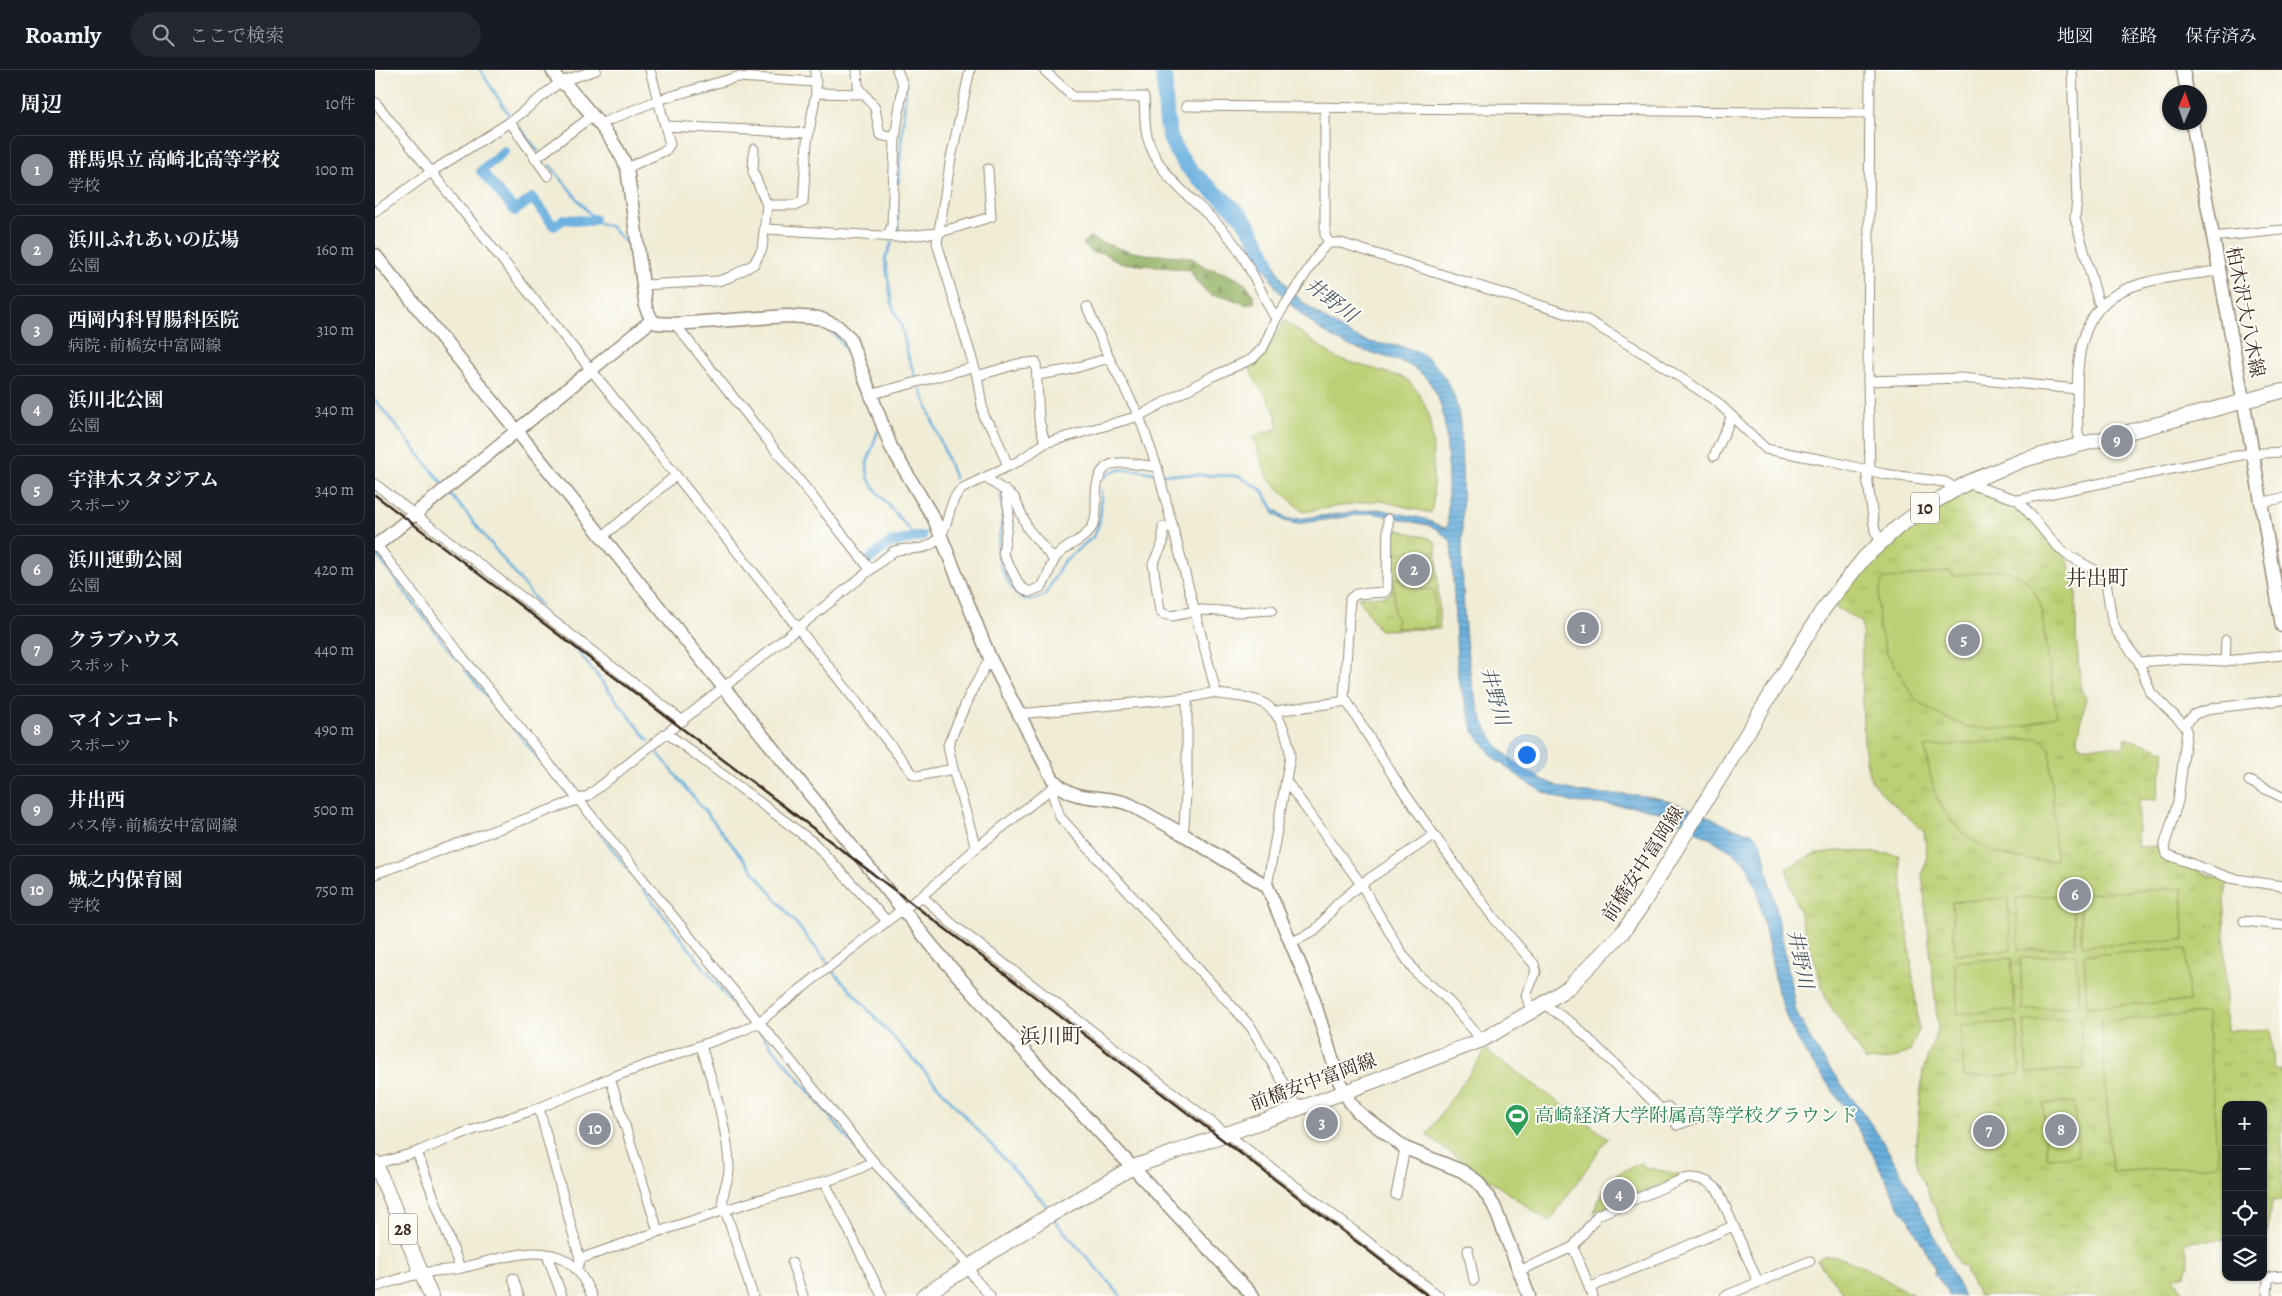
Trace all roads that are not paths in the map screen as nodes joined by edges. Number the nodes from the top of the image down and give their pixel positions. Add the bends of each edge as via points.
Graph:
1 (552, 70) edge
2 (596, 70) edge
3 (651, 70) edge
4 (815, 70) edge
5 (857, 70) edge
6 (897, 70) edge
7 (970, 70) edge
8 (1044, 70) edge
9 (1870, 70) edge
10 (2072, 70) edge
11 (2183, 70) edge
12 (560, 82) junction
13 (816, 82) junction
14 (2186, 85) edge
15 (816, 93) junction
16 (864, 94) junction
17 (657, 100) junction
18 (375, 102) edge
19 (1186, 106) dead end
20 (1325, 107) junction
21 (1869, 113) junction
22 (596, 120) junction
23 (510, 122) junction
24 (666, 126) junction
25 (2193, 130) edge
26 (809, 133) junction
27 (895, 138) junction
28 (754, 149) dead end
29 (535, 159) junction
30 (627, 168) junction
31 (988, 169) dead end
32 (431, 172) junction
33 (548, 176) dead end
34 (767, 205) junction
35 (375, 212) edge
36 (766, 229) junction
37 (2282, 230) edge
38 (937, 232) junction
39 (887, 237) junction
40 (2212, 237) junction
41 (1329, 243) junction
42 (375, 255) edge
43 (2218, 270) junction
44 (643, 285) junction
45 (2102, 306) junction
46 (1087, 307) dead end
47 (1276, 319) junction
48 (652, 320) junction
49 (675, 324) junction
50 (1109, 358) junction
51 (591, 371) junction
52 (975, 372) junction
53 (1037, 376) junction
54 (1868, 381) junction
55 (2077, 388) junction
56 (2282, 392) edge
57 (869, 395) junction
58 (2243, 402) junction
59 (1139, 416) junction
60 (1732, 416) junction
61 (517, 432) junction
62 (1045, 443) junction
63 (2081, 444) junction
64 (2282, 452) edge
65 (2253, 454) junction
66 (1714, 456) dead end
67 (1008, 466) junction
68 (1157, 468) junction
69 (1868, 471) junction
70 (675, 476) junction
71 (986, 478) junction
72 (375, 484) edge
73 (1963, 486) junction
74 (1005, 490) junction
75 (2282, 498) edge
76 (2018, 500) junction
77 (2260, 503) junction
78 (414, 515) junction
79 (1392, 519) dead end
80 (1172, 527) junction
81 (942, 536) junction
82 (602, 537) junction
83 (1882, 542) junction
84 (375, 544) edge
85 (1054, 560) junction
86 (2277, 567) edge
87 (870, 569) junction
88 (1272, 610) dead end
89 (1196, 612) junction
90 (2282, 626) edge
91 (799, 628) junction
92 (2226, 640) dead end
93 (2282, 655) edge
94 (990, 658) junction
95 (2225, 661) junction
96 (2139, 662) junction
97 (724, 688) junction
98 (1216, 692) junction
99 (1187, 698) junction
100 (2282, 700) edge
101 (1347, 701) junction
102 (1276, 712) junction
103 (1018, 714) junction
104 (683, 721) junction
105 (2184, 724) junction
106 (668, 734) junction
107 (953, 769) junction
108 (1286, 781) junction
109 (2249, 781) dead end
110 (1057, 784) junction
111 (2282, 797) edge
112 (580, 800) junction
113 (1181, 833) junction
114 (1434, 835) junction
115 (976, 848) junction
116 (375, 874) edge
117 (1361, 884) junction
118 (1267, 886) junction
119 (2282, 886) edge
120 (923, 896) junction
121 (902, 910) junction
122 (887, 920) junction
123 (2244, 921) dead end
124 (2282, 926) edge
125 (1291, 942) junction
126 (1540, 1007) junction
127 (759, 1022) junction
128 (1482, 1040) junction
129 (701, 1046) junction
130 (611, 1078) junction
131 (1345, 1092) junction
132 (539, 1108) junction
133 (1298, 1108) junction
134 (1715, 1111) dead end
135 (1226, 1134) junction
136 (1405, 1148) junction
137 (417, 1152) junction
138 (873, 1161) junction
139 (375, 1163) edge
140 (1133, 1167) junction
141 (824, 1181) junction
142 (1396, 1195) dead end
143 (725, 1210) junction
144 (1733, 1226) junction
145 (658, 1231) junction
146 (1573, 1247) junction
147 (1468, 1250) dead end
148 (547, 1255) junction
149 (580, 1259) junction
150 (1810, 1261) dead end
151 (792, 1263) dead end
152 (967, 1267) junction
153 (461, 1268) junction
154 (577, 1270) junction
155 (1519, 1271) junction
156 (422, 1273) junction
157 (2282, 1276) edge
158 (513, 1278) dead end
159 (1474, 1280) dead end
160 (1758, 1282) junction
161 (375, 1287) edge
162 (1591, 1292) edge
163 (431, 1296) edge
164 (519, 1296) edge
165 (562, 1296) edge
166 (592, 1296) edge
167 (753, 1296) edge
168 (803, 1296) edge
169 (882, 1296) edge
170 (923, 1296) edge
171 (990, 1296) edge
172 (1253, 1296) edge
173 (1439, 1296) edge
174 (1529, 1296) edge
175 (1725, 1296) edge
176 (2267, 1296) edge

1 - 12 street
2 - 12 street
3 - 17 street
4 - 13 street
5 - 16 street via 858,86
6 - 27 street via 903,85
7 - 38 street
8 - 47 street via 1073,97 1144,97 1147,136 1155,154 1175,185 1233,242
9 - 21 street
10 - 45 street via 2075,218
11 - 14 street
12 - 22 street
12 - 23 street
13 - 15 street
13 - 17 street via 737,77
15 - 16 street
15 - 26 street
16 - 27 street via 875,108 881,135
17 - 22 street
17 - 24 street
18 - 32 street
19 - 20 street
20 - 21 street
20 - 41 street via 1325,235
21 - 54 street
22 - 29 street
22 - 30 street via 619,151
23 - 29 street
23 - 32 street
24 - 26 street
24 - 30 street via 671,141 669,148
25 - 40 street, 柏木沢大八木線
26 - 34 street via 803,202 796,206
27 - 39 street via 892,226
28 - 34 street via 753,172
29 - 33 street
30 - 44 street
31 - 38 street via 991,217
32 - 35 street
32 - 51 street
34 - 36 street
36 - 39 street
36 - 44 street via 759,257 730,277
37 - 40 street
38 - 39 street
38 - 52 street via 937,243
40 - 43 street, 柏木沢大八木線
41 - 47 street via 1321,250
41 - 60 street via 1350,246 1587,320 1648,356 1717,402
42 - 61 street
43 - 45 street via 2138,284 2116,294
43 - 58 street, 柏木沢大八木線
44 - 48 street via 646,308
45 - 55 street via 2080,348
46 - 50 street
47 - 59 street via 1263,348 1252,359
48 - 49 street
48 - 51 street
49 - 57 street via 787,316 819,318 837,326 849,337
49 - 87 street
50 - 53 street
50 - 59 street
51 - 61 street
51 - 70 street
52 - 53 street via 1036,362
52 - 57 street
52 - 67 street via 984,418 993,429
53 - 62 street via 1039,420
54 - 55 street via 1948,377
54 - 69 street
55 - 63 street
56 - 58 main road, 前橋安中富岡線 / 10
57 - 81 street via 891,447
58 - 63 main road, 前橋安中富岡線 / 10
58 - 65 street, 柏木沢大八木線
59 - 62 street
59 - 68 street
60 - 66 street
60 - 69 street via 1766,450
61 - 78 street
61 - 82 street
62 - 67 street
63 - 73 main road, 前橋安中富岡線 / 10 via 2023,460
64 - 65 street
65 - 76 street
65 - 77 street, 柏木沢大八木線
67 - 71 street
68 - 80 street
68 - 85 street via 1119,462 1100,472 1096,481 1094,524
69 - 73 street
69 - 83 street via 1875,531
70 - 82 street
70 - 91 street
71 - 74 street
71 - 81 street via 958,491
72 - 78 street
73 - 76 street via 1975,486
73 - 83 main road, 前橋安中富岡線 / 10 via 1912,516
74 - 85 street via 1014,497 1028,529
74 - 85 street via 1009,511 1003,554 1019,586 1029,592 1041,587
75 - 77 street
76 - 96 street via 2066,554 2105,576 2112,620
77 - 86 street, 柏木沢大八木線
78 - 84 street
78 - 104 street
79 - 101 street via 1387,590 1353,595 1350,599 1343,692
80 - 89 street
80 - 89 street via 1163,527 1163,543 1153,564 1160,611 1172,616
81 - 87 street via 930,546 894,551
81 - 94 street
82 - 97 street
83 - 126 main road, 前橋安中富岡線 / 10 via 1822,611 1656,884 1621,933 1576,981
84 - 112 street
86 - 90 street, 柏木沢大八木線
87 - 91 street
88 - 89 street
89 - 98 street
91 - 97 street
91 - 107 street via 913,774 918,776
92 - 95 street
93 - 95 street
94 - 103 street
94 - 107 street via 948,745
95 - 96 street via 2177,659
96 - 105 street via 2151,693
97 - 104 street
97 - 121 street
98 - 99 street
98 - 102 street via 1265,702
99 - 103 street
99 - 113 street via 1187,776
100 - 105 street via 2214,708 2195,714
101 - 102 street
101 - 114 street
102 - 108 street via 1290,748
103 - 110 street
104 - 106 street
105 - 119 street via 2187,730 2178,801 2164,847 2166,854 2230,878
106 - 112 street
106 - 122 street via 814,844
107 - 115 street
108 - 117 street
108 - 118 street
109 - 111 street
110 - 113 street via 1077,796 1123,801
110 - 115 street
110 - 133 street via 1053,796 1060,817 1251,1028
112 - 116 street
112 - 127 street
113 - 118 street
114 - 117 street
114 - 126 street via 1493,917 1534,964 1536,972 1526,995 1529,1005
115 - 120 street
117 - 125 street via 1336,905 1315,931
117 - 128 street via 1417,974 1446,998
118 - 125 street
120 - 121 street
120 - 135 street via 951,923
121 - 122 street
121 - 140 street via 1032,1060
122 - 127 street
123 - 124 street
125 - 131 street
126 - 128 main road, 前橋安中富岡線 / 10
126 - 134 street via 1551,1009 1573,1024 1661,1109 1668,1107 1677,1125
127 - 129 street
127 - 138 street
128 - 131 main road, 前橋安中富岡線 / 10
129 - 130 street
129 - 143 street via 716,1094 729,1159 729,1173 722,1192
130 - 132 street
130 - 145 street
131 - 133 main road, 前橋安中富岡線 / 10
131 - 136 street via 1358,1112
132 - 137 street
132 - 149 street
133 - 135 main road, 前橋安中富岡線 / 10
135 - 140 main road, 前橋安中富岡線 / 10
135 - 173 street
136 - 142 street
136 - 155 street via 1462,1171 1478,1182 1494,1206
137 - 139 street
137 - 153 street
138 - 141 street
138 - 152 street via 959,1254
139 - 156 main road, 28
140 - 152 main road, 前橋安中富岡線 / 10
140 - 172 street
141 - 143 street
141 - 169 street
143 - 145 street
143 - 167 street
144 - 146 street via 1718,1190 1706,1180 1688,1178 1598,1215
144 - 160 street
144 - 162 street
145 - 149 street
146 - 155 street
146 - 162 street
147 - 159 street
148 - 153 street via 496,1258
148 - 154 street via 565,1260
148 - 165 street
149 - 154 street
150 - 160 street
151 - 168 street
152 - 170 main road, 前橋安中富岡線 / 10
152 - 171 street
153 - 156 street
154 - 166 street
155 - 174 street
156 - 161 street
156 - 163 main road, 28
157 - 176 street via 2268,1280
158 - 164 street
160 - 175 street

